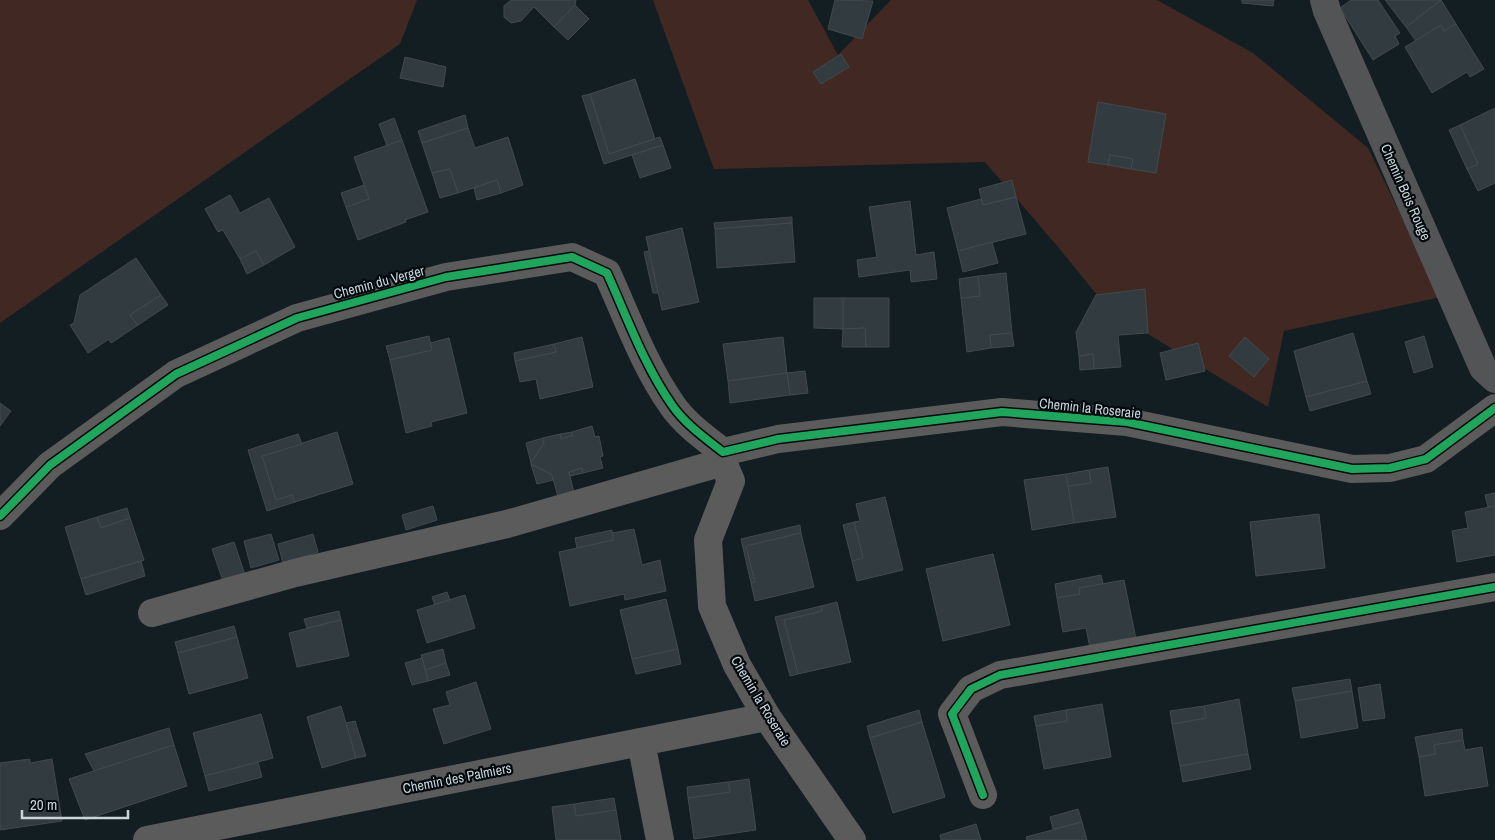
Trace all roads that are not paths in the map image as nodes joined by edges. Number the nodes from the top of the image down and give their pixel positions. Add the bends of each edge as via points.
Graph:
1 (1324, 0) edge
2 (1495, 378) edge
3 (1495, 408) edge
4 (723, 457) junction
5 (0, 516) edge
6 (1495, 587) edge
7 (152, 613) dead end
8 (767, 717) junction
9 (641, 742) junction
10 (983, 795) dead end
11 (147, 840) edge
12 (660, 840) edge
13 (852, 840) edge

1 - 2 street, Chemin Bois Rouge via 1483,368
3 - 4 street, Chemin la Roseraie via 1426,459 1390,468 1352,469 1127,422 1002,412 778,439
4 - 5 street, Chemin du Verger via 672,406 651,369 607,273 572,257 446,276 297,318 176,374 50,464
4 - 7 street via 507,524 295,573
4 - 8 street, Chemin la Roseraie via 731,481 708,540 712,606 737,665
6 - 10 street via 1000,675 971,689 952,714
8 - 9 street, Chemin des Palmiers
8 - 13 street, Chemin la Roseraie
9 - 11 street, Chemin des Palmiers
9 - 12 street

